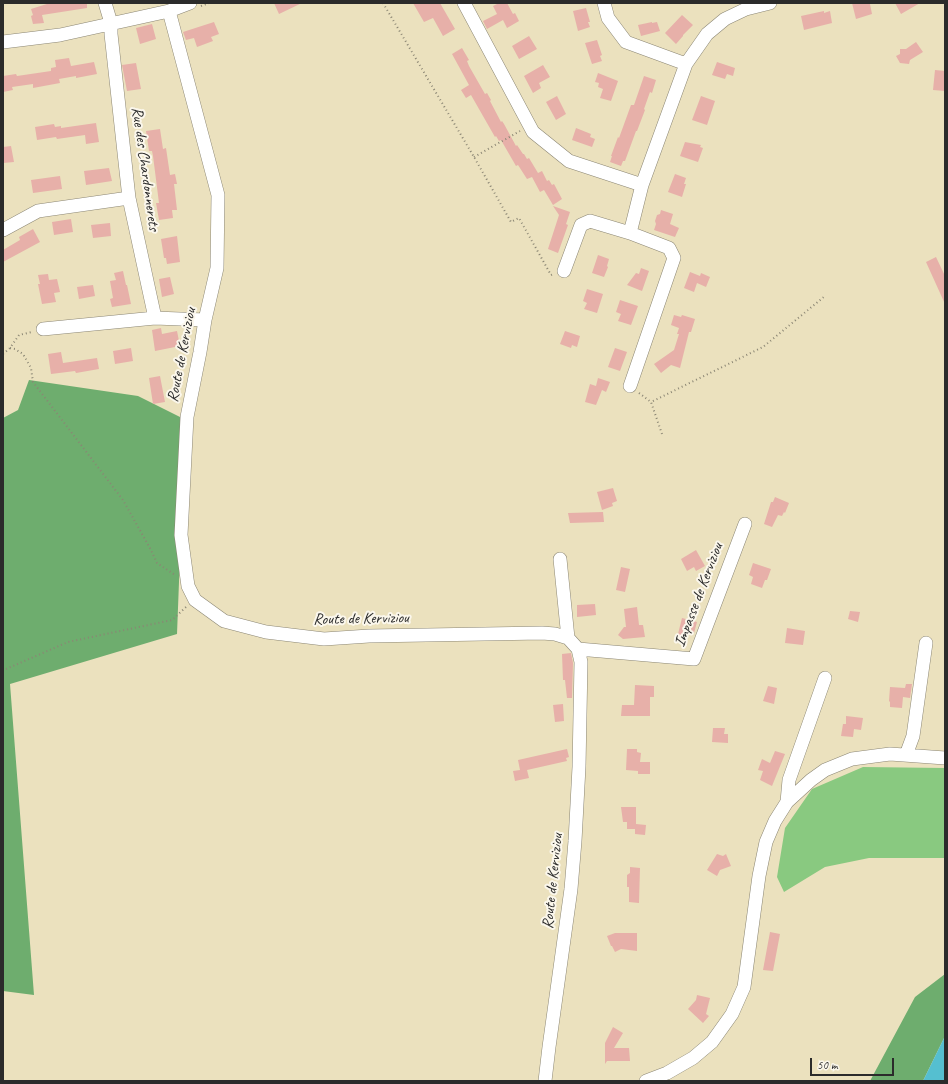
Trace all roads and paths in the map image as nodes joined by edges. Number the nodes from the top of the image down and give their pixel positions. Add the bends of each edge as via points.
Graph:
1 (105, 3) edge
2 (190, 3) edge
3 (383, 3) edge
4 (464, 3) edge
5 (604, 3) edge
6 (770, 3) edge
7 (169, 11) junction
8 (111, 23) junction
9 (3, 42) edge
10 (686, 64) junction
11 (530, 125) junction
12 (474, 157) junction
13 (642, 185) junction
14 (129, 198) junction
15 (3, 230) edge
16 (630, 233) junction
17 (564, 271) joint
18 (825, 296) dead end
19 (155, 318) junction
20 (205, 320) junction
21 (43, 329) joint
22 (10, 348) junction
23 (3, 354) edge
24 (630, 386) dead end
25 (662, 434) dead end
26 (745, 524) dead end
27 (560, 559) dead end
28 (188, 584) junction
29 (195, 600) junction
30 (568, 638) junction
31 (926, 643) dead end
32 (578, 649) junction
33 (6, 669) dead end
34 (825, 678) dead end
35 (906, 755) junction
36 (945, 758) edge
37 (787, 802) junction
38 (545, 1081) edge
39 (646, 1081) edge

1 - 8 street, Rue des Chardonnerets
2 - 7 street
3 - 12 path
4 - 11 street
5 - 10 street via 608,18 626,42
6 - 10 street via 746,9 725,19 707,34
7 - 8 street
7 - 20 street, Route de Kerviziou via 218,195 217,268
8 - 9 street via 60,35
8 - 14 street, Rue des Chardonnerets
10 - 13 street
11 - 12 path
11 - 13 street via 533,132 570,161
12 - 17 path via 511,222 519,218 551,275
13 - 16 street
14 - 15 street via 38,211
14 - 19 street, Rue des Chardonnerets
16 - 17 street via 590,221 581,225
16 - 24 street via 669,248 674,258
18 - 25 path via 763,347 651,402
19 - 20 street
19 - 21 street
20 - 28 street, Route de Kerviziou via 187,417 181,535
21 - 22 path via 19,335
22 - 23 path
22 - 28 path via 23,354 31,368 33,382 123,500 157,564
26 - 32 street, Impasse de Kerviziou via 694,659
27 - 30 street
28 - 29 street, Route de Kerviziou
29 - 30 street, Route de Kerviziou via 224,620 266,632 324,639 525,633 555,634
29 - 33 path via 172,620 68,642
30 - 32 street
31 - 35 street via 913,736
32 - 38 street, Route de Kerviziou via 579,767 571,889
34 - 37 street via 789,780
35 - 36 street
35 - 37 street via 890,754 852,759 825,770 810,780
37 - 39 street via 766,842 744,986 732,1014 712,1042 693,1058 667,1073

